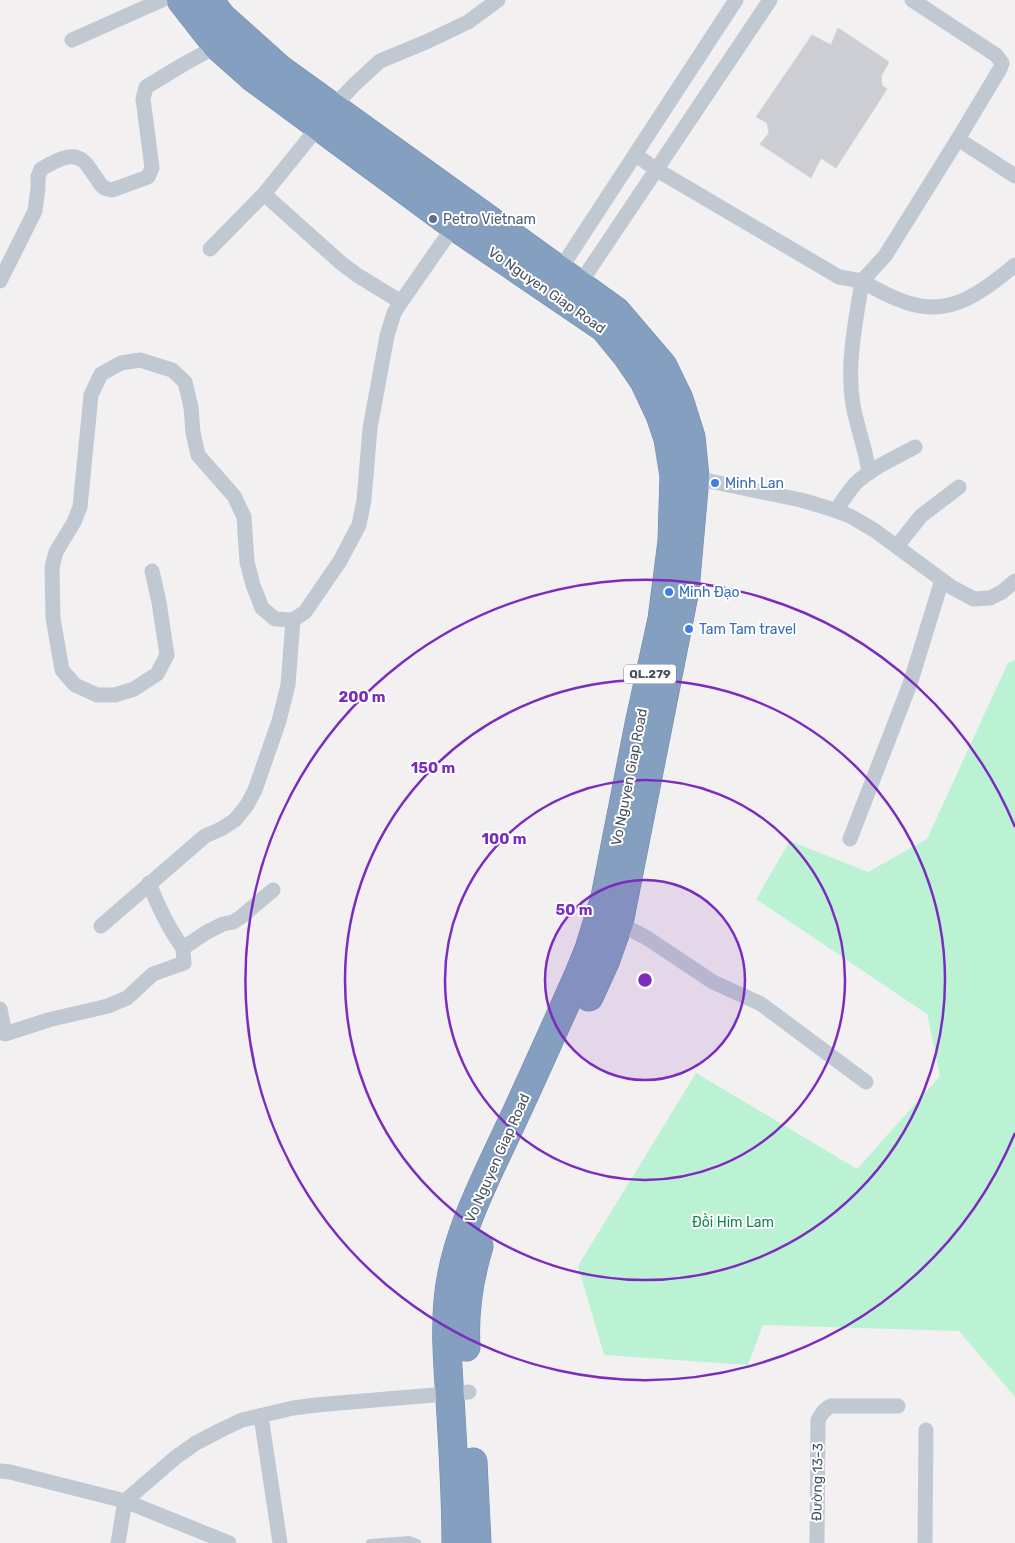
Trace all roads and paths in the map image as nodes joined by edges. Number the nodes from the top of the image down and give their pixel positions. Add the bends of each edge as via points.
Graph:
1 (162, 0) edge
2 (181, 0) edge
3 (209, 0) edge
4 (498, 0) edge
5 (736, 0) edge
6 (770, 0) edge
7 (912, 0) edge
8 (716, 31) junction
9 (72, 40) dead end
10 (217, 46) junction
11 (738, 47) junction
12 (326, 117) junction
13 (958, 139) junction
14 (636, 156) junction
15 (656, 170) junction
16 (1015, 176) edge
17 (264, 194) junction
18 (454, 226) junction
19 (210, 249) dead end
20 (1015, 265) edge
21 (569, 278) junction
22 (0, 281) edge
23 (862, 281) junction
24 (401, 302) junction
25 (916, 447) dead end
26 (869, 473) junction
27 (684, 477) junction
28 (960, 487) dead end
29 (836, 510) junction
30 (897, 546) junction
31 (152, 572) dead end
32 (942, 580) junction
33 (1015, 581) edge
34 (292, 620) junction
35 (850, 839) dead end
36 (150, 882) junction
37 (273, 890) dead end
38 (609, 919) junction
39 (101, 926) dead end
40 (183, 948) junction
41 (0, 1009) edge
42 (2, 1038) edge
43 (866, 1082) dead end
44 (459, 1392) junction
45 (898, 1406) dead end
46 (261, 1416) junction
47 (926, 1430) dead end
48 (0, 1471) edge
49 (124, 1501) junction
50 (118, 1543) edge
51 (229, 1543) edge
52 (280, 1543) edge
53 (370, 1543) edge
54 (417, 1543) edge
55 (456, 1543) edge
56 (477, 1543) edge
57 (817, 1543) edge
58 (925, 1543) edge

1 - 9 street
2 - 10 highway, Vo Nguyen Giap Road / QL.279
3 - 12 highway, Vo Nguyen Giap Road / QL.279 via 222,17 280,69
4 - 12 street via 468,22 380,61
5 - 8 street
6 - 11 street
7 - 13 street via 1002,62
8 - 11 street
8 - 14 street
10 - 12 highway, Vo Nguyen Giap Road / QL.279 via 252,77
10 - 22 street via 146,87 143,99 152,168 148,177 112,190 100,185 78,158 59,160 41,168 35,211
11 - 15 street
12 - 17 street
12 - 18 highway, Vo Nguyen Giap Road / QL.279
12 - 21 highway, Vo Nguyen Giap Road / QL.279
13 - 16 street
13 - 23 street via 885,256
14 - 15 street
14 - 21 street
15 - 21 street
15 - 23 street via 839,277
17 - 19 street
17 - 24 street via 341,263
18 - 24 street
18 - 27 highway, Vo Nguyen Giap Road / QL.279 via 604,328 644,381
20 - 23 street via 977,294 944,307 898,300
21 - 27 highway, Vo Nguyen Giap Road / QL.279 via 616,311 663,366 679,399 691,436
23 - 26 street via 851,360 853,404
24 - 34 street via 386,336 370,428 359,525 340,561 305,612
25 - 26 street
26 - 29 street via 854,485
27 - 29 street
27 - 38 highway, Vo Nguyen Giap Road / QL.279
28 - 30 street via 921,516
29 - 30 street
30 - 32 street
31 - 34 street via 167,655 157,674 134,689 115,695 96,695 75,685 62,670 53,618 52,567 56,552 80,507 91,395 101,374 121,363 140,360 172,370 185,382 198,455 234,496 244,517 247,562 262,608 275,619
32 - 33 street via 965,596 981,600 1002,592
32 - 35 street via 910,684
34 - 36 street via 288,685 279,721 247,806 235,820 205,836
36 - 39 street
36 - 40 street via 156,902
37 - 40 street via 241,917 207,932
38 - 43 street via 647,938 713,982 770,1010
38 - 44 highway, Vo Nguyen Giap Road / QL.279 via 589,950 483,1185 460,1245 448,1300 447,1344
40 - 42 street via 184,964 153,974 127,998 108,1006 48,1020
41 - 42 street
44 - 46 street via 316,1405
44 - 55 highway, Vo Nguyen Giap Road / QL.279
44 - 56 highway, Vo Nguyen Giap Road / QL.279
45 - 57 street, Đường 13-3 via 831,1406 823,1411 818,1420
46 - 49 street via 242,1420 196,1443
46 - 52 street
47 - 58 street
48 - 49 street
49 - 50 street
49 - 51 street
53 - 54 lane via 409,1540

